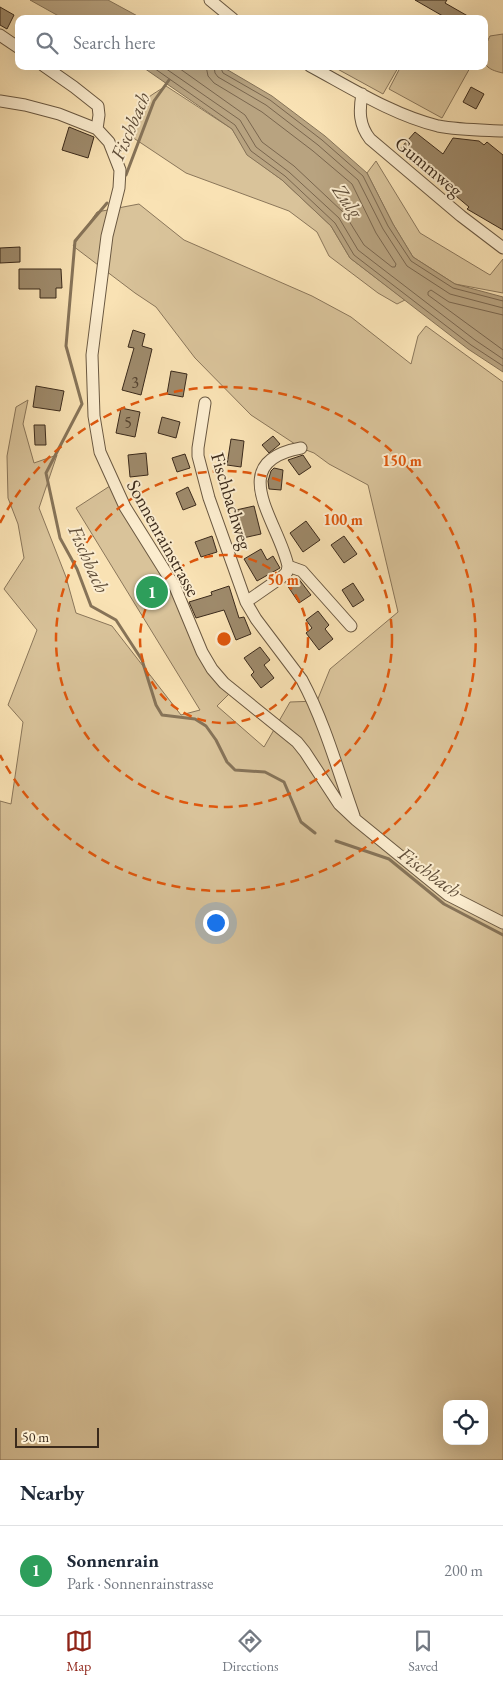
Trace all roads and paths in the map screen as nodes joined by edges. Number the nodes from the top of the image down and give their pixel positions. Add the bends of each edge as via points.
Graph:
1 (210, 0) edge
2 (227, 15) edge
3 (0, 35) edge
4 (15, 45) edge
5 (50, 70) edge
6 (317, 70) edge
7 (362, 94) junction
8 (0, 101) edge
9 (97, 129) junction
10 (503, 131) edge
11 (503, 248) edge
12 (205, 402) dead end
13 (301, 448) dead end
14 (288, 566) junction
15 (246, 602) junction
16 (351, 626) dead end
17 (356, 820) junction
18 (503, 923) edge

1 - 2 street
3 - 4 street
5 - 9 street via 98,106
6 - 7 street, Gummweg
7 - 10 street, Gummweg via 398,112 436,125
7 - 11 street, Gummweg via 360,116 370,139
8 - 9 street via 59,114
9 - 17 street, Sonnenrainstrasse via 109,142 120,170 107,236 92,355 94,416 103,462 125,507 174,587 212,669 224,683 297,742 339,804
12 - 15 street, Fischbachweg via 198,448 200,468
13 - 14 street via 286,452 268,463 259,480 261,494
14 - 15 street via 282,577
14 - 16 street via 302,571
15 - 17 street, Fischbachweg via 302,680
17 - 18 street, Sonnenrainstrasse via 448,895

